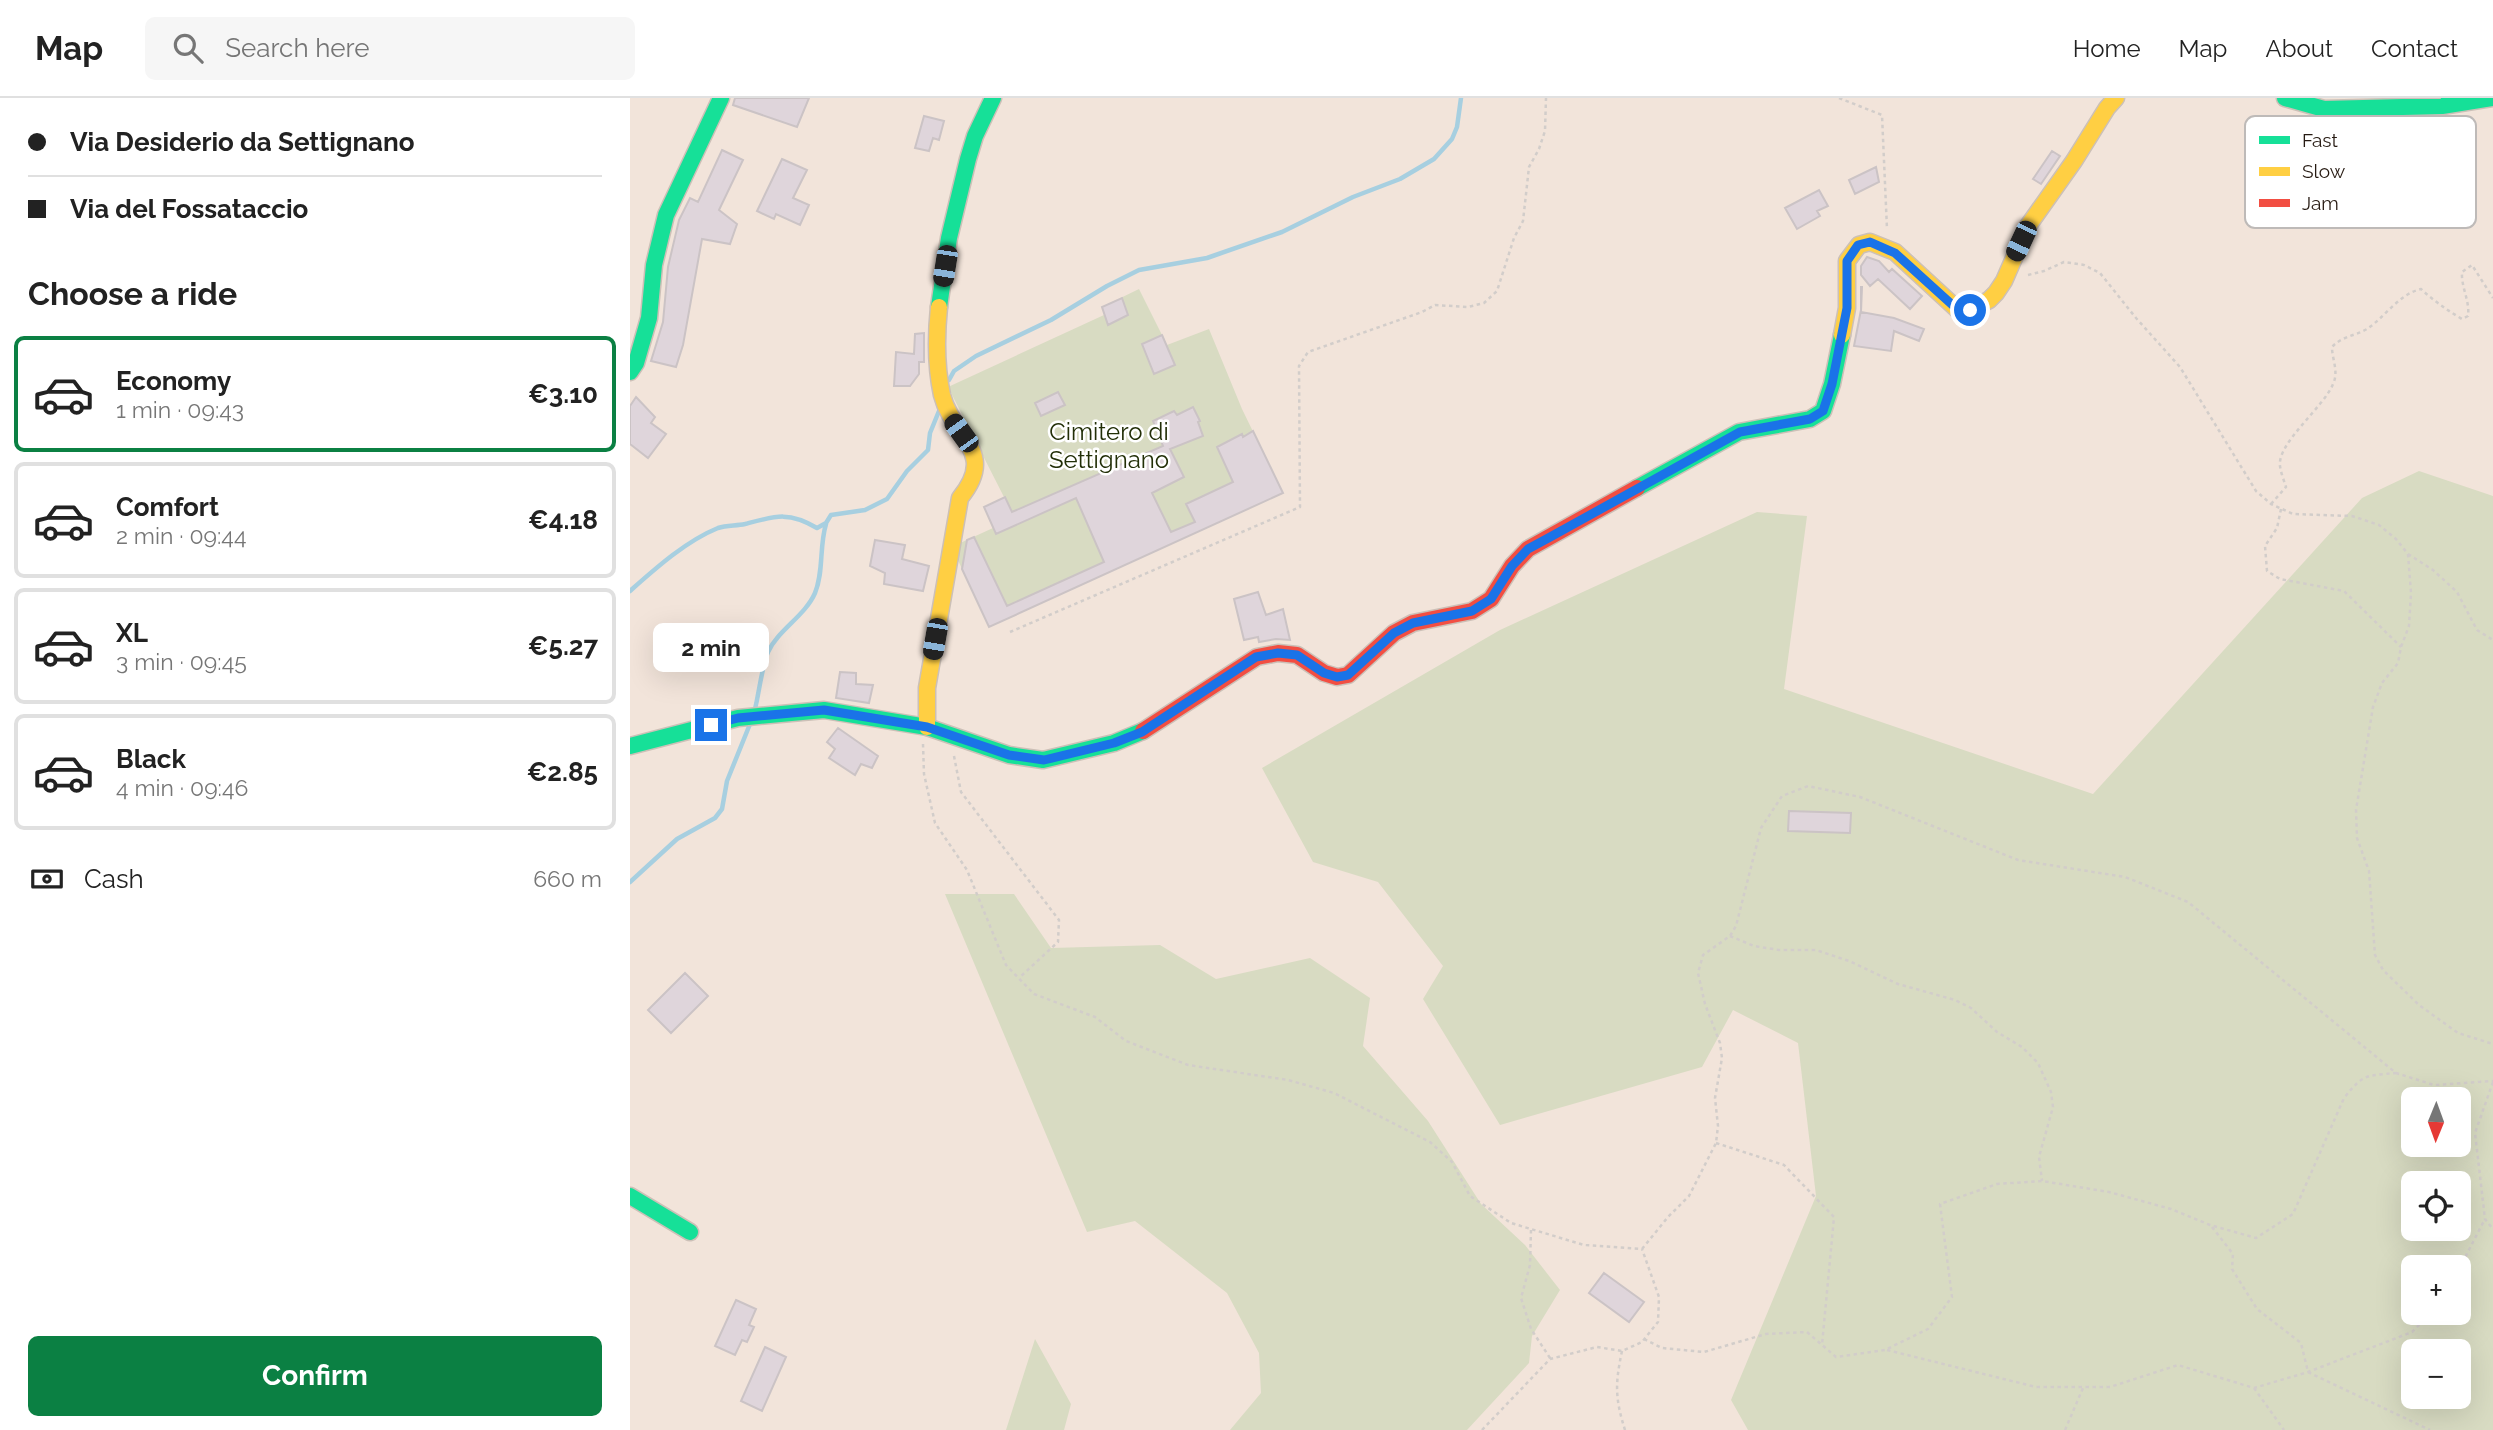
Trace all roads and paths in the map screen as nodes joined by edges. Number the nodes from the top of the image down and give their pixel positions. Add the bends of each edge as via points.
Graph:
1 (721, 98) edge
2 (993, 98) edge
3 (1546, 98) edge
4 (1839, 98) edge
5 (2116, 98) edge
6 (2285, 98) edge
7 (2492, 98) edge
8 (1888, 248) junction
9 (2004, 281) junction
10 (2493, 298) edge
11 (630, 372) edge
12 (2271, 504) junction
13 (2281, 509) junction
14 (2408, 554) junction
15 (1010, 632) dead end
16 (2493, 640) edge
17 (2400, 647) junction
18 (927, 727) junction
19 (951, 735) junction
20 (630, 746) edge
21 (1730, 936) junction
22 (1019, 978) junction
23 (2493, 1044) edge
24 (2396, 1073) junction
25 (2493, 1082) edge
26 (1716, 1143) junction
27 (2042, 1181) junction
28 (630, 1196) edge
29 (2485, 1219) junction
30 (2210, 1225) junction
31 (2493, 1229) edge
32 (1531, 1230) junction
33 (690, 1231) dead end
34 (1642, 1249) junction
35 (2466, 1255) edge
36 (2419, 1325) edge
37 (1644, 1339) junction
38 (1822, 1345) junction
39 (1885, 1350) junction
40 (1622, 1351) junction
41 (1550, 1359) junction
42 (2308, 1372) junction
43 (2083, 1387) junction
44 (2254, 1388) junction
45 (1482, 1430) edge
46 (1625, 1430) edge
47 (2065, 1430) edge
48 (2284, 1430) edge
49 (2430, 1430) edge

1 - 11 street via 666,215 654,265 649,318
2 - 18 street via 973,141 942,285 938,344 942,396 977,463 973,481 960,498 927,688
3 - 15 path via 1545,131 1529,167 1523,220 1497,291 1484,303 1468,307 1435,305 1308,352 1303,359 1299,366 1300,507
4 - 8 path via 1882,115
5 - 9 street via 2028,226
6 - 7 street via 2324,109 2442,106
8 - 9 street via 1958,310 1970,310 1989,300
8 - 19 street via 1864,243 1847,261 1847,308 1823,411 1810,419 1740,432 1528,549 1491,599 1472,611 1413,623 1394,633 1348,675 1324,673 1297,655 1256,657 1142,732 1044,760 1009,755
9 - 12 path via 2064,262 2100,273 2180,367 2256,491
10 - 12 path via 2472,265 2462,272 2461,284 2468,316 2462,319 2439,306 2421,289 2367,329 2338,340 2332,346 2333,384 2286,447 2279,464 2287,487
12 - 13 path
13 - 14 path via 2293,514 2352,516 2379,525
13 - 17 path via 2277,528 2265,546 2267,571 2280,579 2344,591
14 - 16 path via 2457,592 2477,630
14 - 17 path via 2409,626
17 - 23 path via 2398,663 2382,683 2373,708 2357,810 2357,838 2369,871 2375,955 2383,970 2419,1005 2458,1033
18 - 19 street
18 - 20 street via 824,710 738,718
18 - 22 path via 924,774 935,823 967,870 1006,965
19 - 22 path via 961,792 1059,920 1058,942
21 - 24 path via 1761,828 1782,796 1808,786 1860,797 2018,860 2125,877 2188,902
21 - 26 path via 1703,956 1698,973 1722,1058 1715,1098
21 - 27 path via 1766,948 1816,950 1898,984 1955,1000 2022,1047 2038,1063 2052,1100 2039,1157
22 - 32 path via 1034,994 1095,1017 1126,1041 1188,1065 1288,1080 1334,1093 1430,1142 1452,1163 1470,1196 1511,1223
24 - 25 path via 2434,1085
24 - 30 path via 2366,1076 2344,1098 2293,1213 2256,1238
25 - 29 path via 2475,1133
26 - 34 path via 1689,1196
26 - 38 path via 1784,1165 1834,1217
27 - 30 path via 2109,1192
27 - 39 path via 1997,1184 1940,1204 1952,1297 1928,1329
28 - 33 street
29 - 31 path
29 - 35 path
30 - 42 path via 2233,1254 2232,1269 2256,1309 2301,1343
32 - 34 path via 1584,1245
32 - 41 path via 1530,1265 1521,1298 1531,1329
34 - 37 path via 1659,1297 1658,1322
36 - 42 path via 2412,1332
37 - 38 path via 1662,1348 1704,1352 1766,1334 1807,1332
37 - 40 path
38 - 39 path via 1836,1357
39 - 43 path via 2036,1387
40 - 41 path via 1597,1347
40 - 46 path via 1617,1403
41 - 45 path
42 - 44 path
42 - 49 path
43 - 44 path via 2110,1387 2178,1365
43 - 47 path
44 - 48 path

